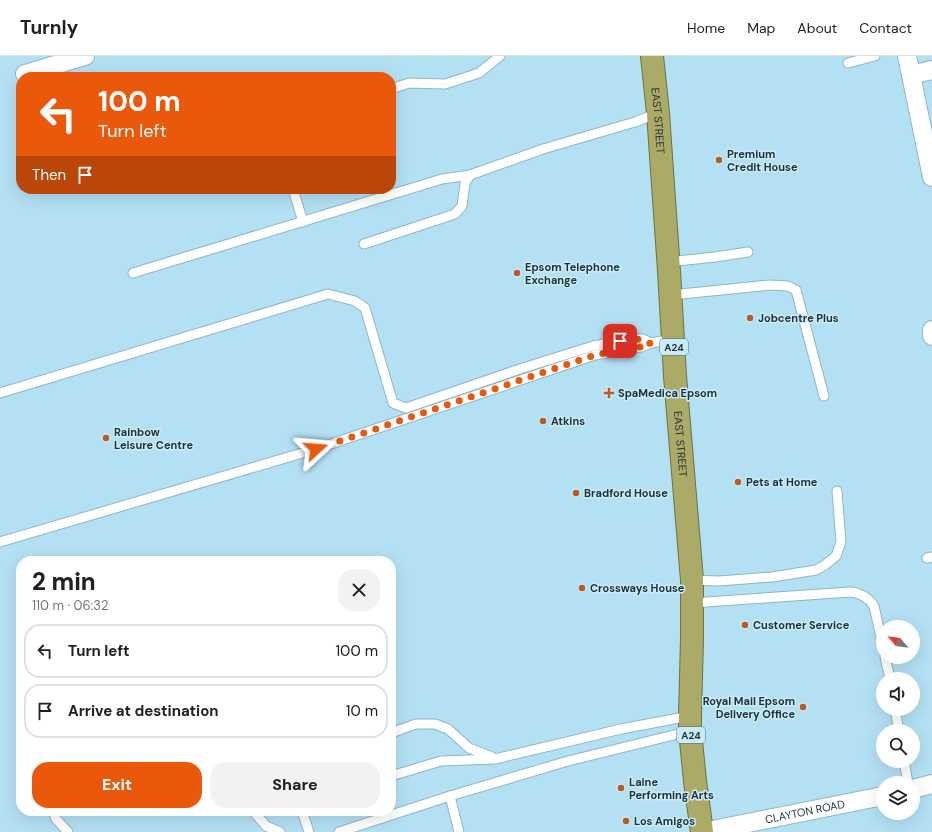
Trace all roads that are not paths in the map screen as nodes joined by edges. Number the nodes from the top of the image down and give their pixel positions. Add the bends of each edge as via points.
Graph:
1 (85, 56) edge
2 (500, 56) edge
3 (652, 56) edge
4 (875, 56) edge
5 (907, 56) edge
6 (848, 63) dead end
7 (932, 70) edge
8 (32, 72) edge
9 (911, 75) junction
10 (396, 87) edge
11 (658, 113) junction
12 (471, 175) junction
13 (932, 176) edge
14 (396, 193) edge
15 (295, 194) edge
16 (394, 194) edge
17 (303, 222) junction
18 (364, 244) dead end
19 (748, 252) dead end
20 (668, 262) junction
21 (133, 273) dead end
22 (670, 295) junction
23 (932, 330) edge
24 (932, 336) edge
25 (673, 339) junction
26 (651, 344) junction
27 (0, 392) edge
28 (824, 396) dead end
29 (837, 491) dead end
30 (0, 542) edge
31 (692, 580) junction
32 (692, 603) junction
33 (877, 620) edge
34 (690, 724) junction
35 (396, 731) edge
36 (495, 758) junction
37 (396, 775) edge
38 (932, 784) edge
39 (920, 787) edge
40 (450, 796) junction
41 (876, 797) edge
42 (396, 814) edge
43 (55, 816) edge
44 (257, 816) edge
45 (304, 816) edge
46 (388, 816) edge
47 (68, 832) edge
48 (280, 832) edge
49 (310, 832) edge
50 (339, 832) edge
51 (459, 832) edge
52 (702, 832) edge

1 - 8 street
2 - 10 lane via 479,73 445,84 409,83
3 - 11 highway, EAST STREET / A24
4 - 6 lane
5 - 9 street
7 - 9 street
9 - 13 street
11 - 12 lane via 543,149
11 - 20 highway, EAST STREET / A24
12 - 14 lane via 442,179
12 - 18 lane via 465,183 462,206 455,214
15 - 17 lane
16 - 17 lane
17 - 21 lane
19 - 20 lane
20 - 22 highway, EAST STREET / A24
22 - 25 highway, EAST STREET / A24
22 - 28 lane via 770,285 788,286 796,290
23 - 24 street
25 - 26 lane
25 - 31 highway, EAST STREET / A24
26 - 27 lane via 643,339 633,339 593,346 406,408 393,403 365,308 355,301 328,294
26 - 30 lane via 595,355 316,449
29 - 31 lane via 841,542 836,556 825,565 816,570 772,577 719,581
31 - 32 highway, EAST STREET / A24
32 - 33 lane via 850,592 870,601 874,606
32 - 34 highway, EAST STREET / A24
34 - 36 lane via 621,729
34 - 40 lane
34 - 52 highway, EAST STREET / A24
35 - 36 lane via 416,724 435,724 448,729 469,748
36 - 37 lane via 442,761
38 - 39 street
40 - 42 lane
40 - 51 lane
41 - 52 street, CLAYTON ROAD
43 - 47 lane
44 - 48 lane via 266,826
45 - 49 lane
46 - 50 lane

